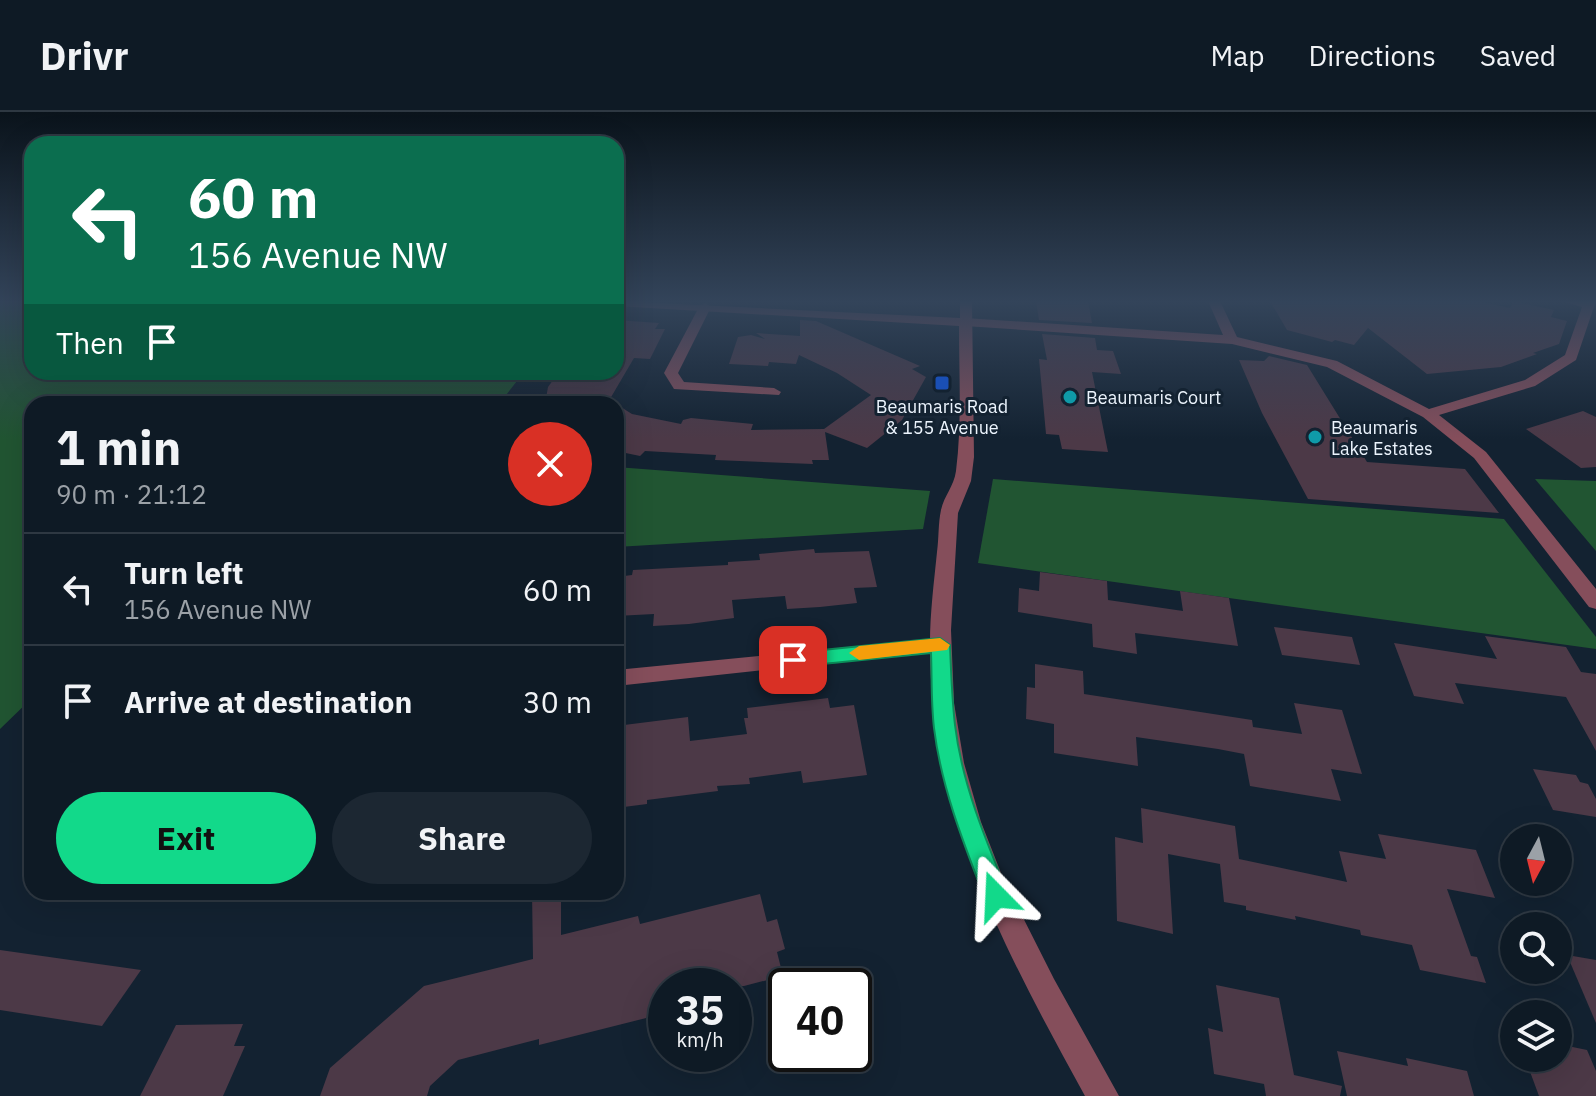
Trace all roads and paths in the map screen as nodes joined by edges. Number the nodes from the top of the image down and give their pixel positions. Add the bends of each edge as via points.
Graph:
1 (684, 347) edge
2 (966, 347) edge
3 (1261, 347) edge
4 (1575, 347) edge
5 (774, 392) dead end
6 (1428, 414) junction
7 (1596, 602) edge
8 (940, 645) junction
9 (624, 677) edge
10 (1103, 1096) edge

1 - 5 street via 671,373 679,386
2 - 8 street via 966,457 950,508
3 - 6 street via 1332,364
4 - 6 street via 1571,357 1530,383
6 - 7 street via 1480,455
8 - 9 street
8 - 10 street via 945,727 972,834 1029,965

